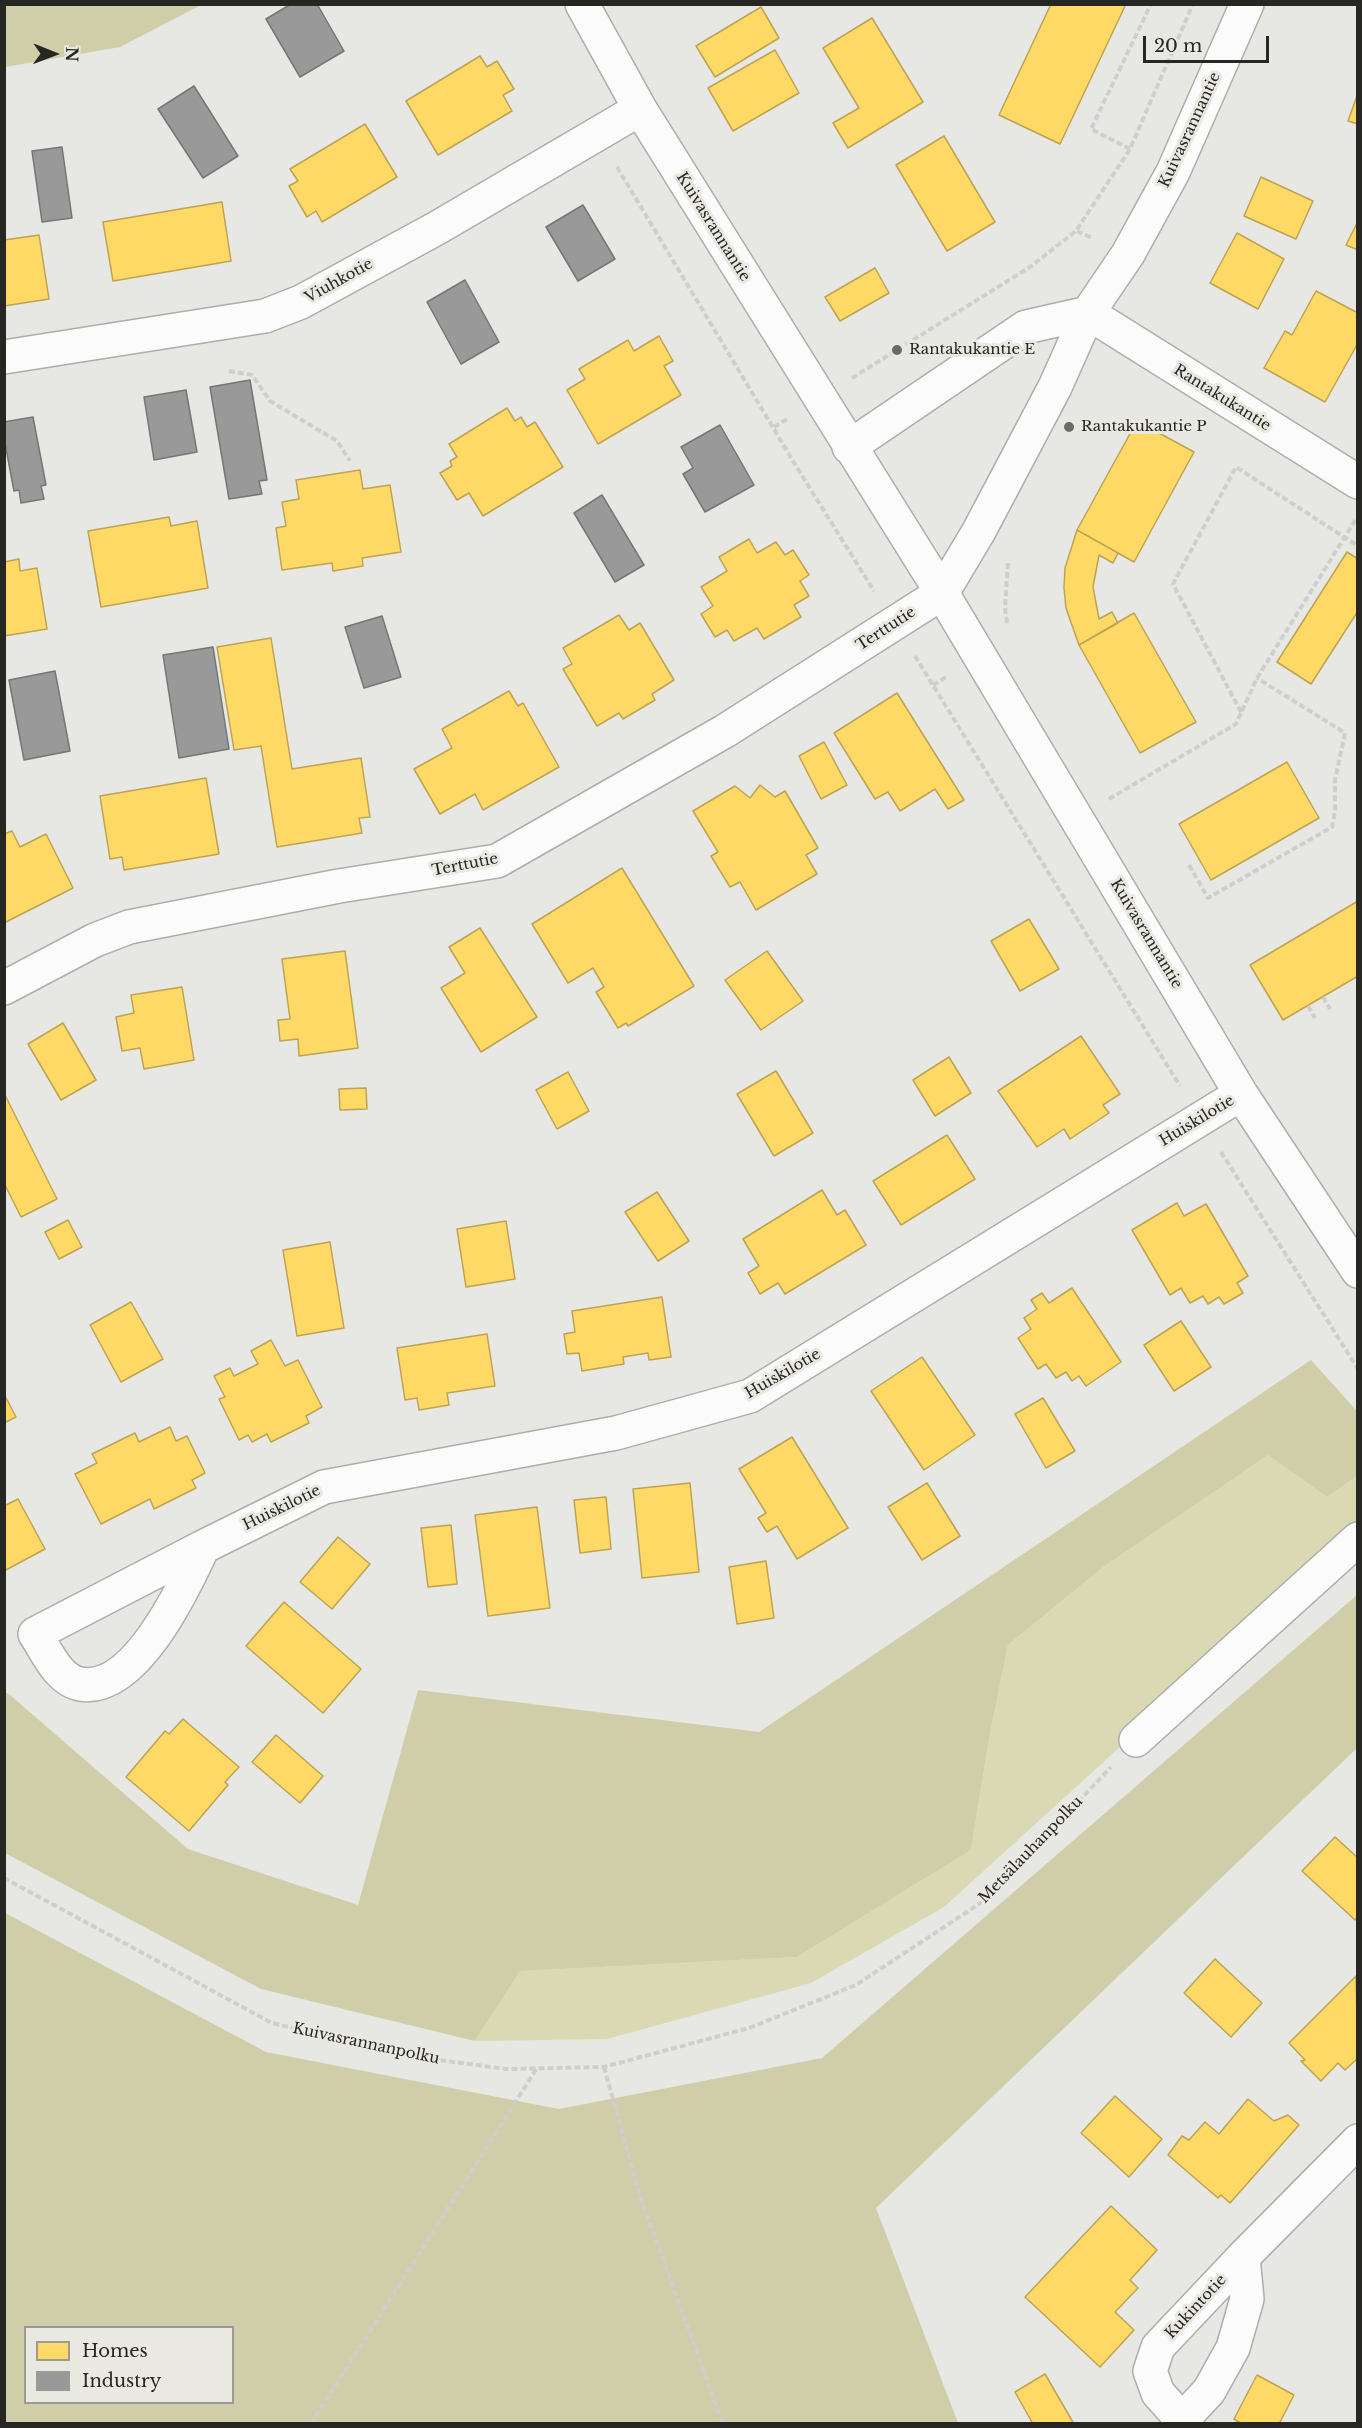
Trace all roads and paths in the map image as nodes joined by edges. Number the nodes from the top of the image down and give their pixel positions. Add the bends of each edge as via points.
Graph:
1 (582, 4) edge
2 (1151, 4) edge
3 (1193, 4) edge
4 (1247, 4) edge
5 (640, 109) junction
6 (597, 134) junction
7 (1130, 149) junction
8 (1088, 313) junction
9 (4, 357) edge
10 (230, 371) dead end
11 (820, 399) junction
12 (774, 427) junction
13 (849, 447) junction
14 (350, 461) dead end
15 (1354, 472) edge
16 (1358, 516) edge
17 (1344, 538) junction
18 (1358, 546) edge
19 (942, 593) junction
20 (895, 624) junction
21 (1257, 678) junction
22 (1242, 713) junction
23 (1076, 817) junction
24 (1189, 865) dead end
25 (4, 988) edge
26 (1323, 997) dead end
27 (1308, 1006) dead end
28 (1330, 1009) dead end
29 (1315, 1018) dead end
30 (1241, 1094) junction
31 (1200, 1119) junction
32 (1358, 1271) edge
33 (1358, 1369) edge
34 (1358, 1539) edge
35 (203, 1547) junction
36 (1136, 1740) joint
37 (4, 1878) edge
38 (604, 2067) junction
39 (538, 2068) junction
40 (1358, 2140) edge
41 (1243, 2257) dead end
42 (311, 2424) edge
43 (723, 2424) edge

1 - 5 street, Kuivasrannantie
2 - 7 path via 1091,129
3 - 7 path
4 - 8 street, Kuivasrannantie via 1173,172 1128,254
5 - 6 street, Viuhkotie
5 - 11 street, Kuivasrannantie
6 - 9 street, Viuhkotie via 437,228 301,302 265,316
6 - 12 path
7 - 11 path via 1076,231 1030,267
8 - 13 street via 1026,327
8 - 15 street, Rantakukantie
8 - 19 street, Kuivasrannantie via 1056,387
10 - 14 path via 252,375 270,400 337,441
11 - 12 path
11 - 13 street, Kuivasrannantie
12 - 20 path
13 - 19 street, Kuivasrannantie
16 - 17 path
17 - 18 path
17 - 21 path
17 - 22 path via 1236,467 1173,584
19 - 20 street, Terttutie
19 - 23 street, Kuivasrannantie
20 - 25 street, Terttutie via 725,731 496,861 339,886 129,927 95,940
20 - 31 path
21 - 22 path
21 - 24 path via 1345,733 1335,780 1332,827 1208,898
22 - 23 path via 1224,734
23 - 30 street, Kuivasrannantie
26 - 28 path
27 - 29 path
30 - 31 street, Huiskilotie
30 - 32 street, Kuivasrannantie
31 - 33 path
31 - 35 street, Huiskilotie via 750,1396 616,1433 324,1487
34 - 36 street
35 - 35 street, Huiskilotie via 35,1634 60,1673 80,1684 102,1682 128,1666 179,1599
36 - 38 path, Metsälauhanpolku via 988,1898 856,1985 749,2028
37 - 39 path, Kuivasrannanpolku via 272,2023 409,2056 506,2069
38 - 39 path, Kuivasrannanpolku
38 - 43 path via 640,2196
39 - 42 path
40 - 41 street

